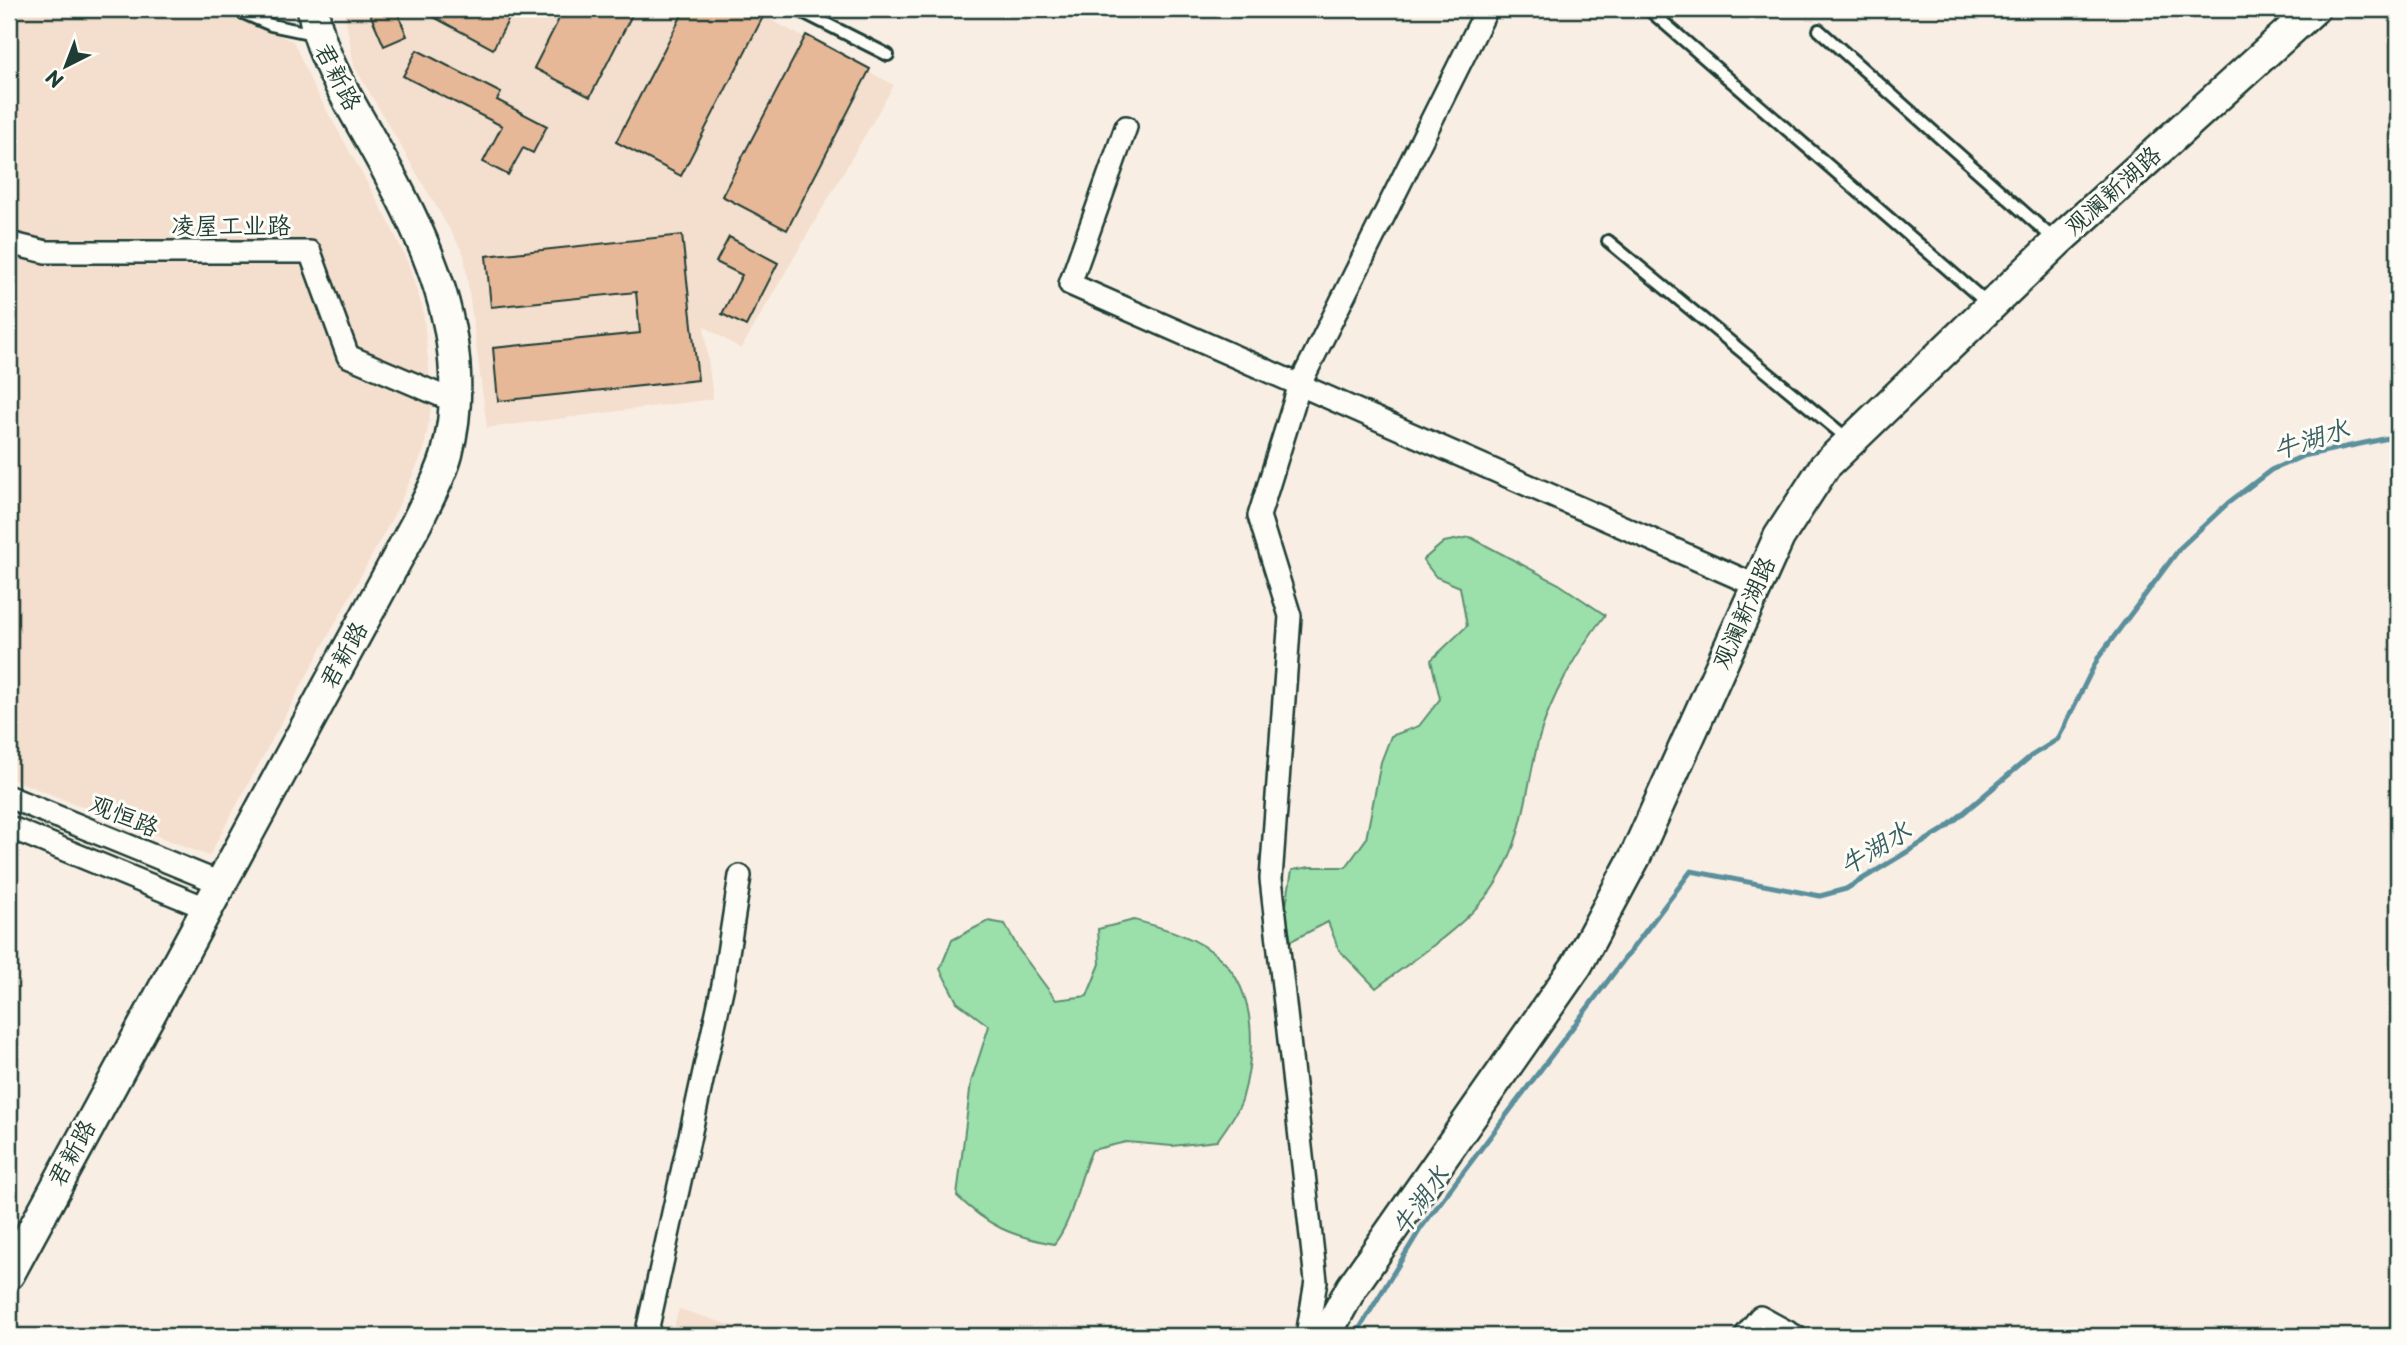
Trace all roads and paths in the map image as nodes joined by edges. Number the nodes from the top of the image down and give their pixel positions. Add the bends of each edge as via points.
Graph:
1 (234, 9) edge
2 (797, 9) edge
3 (1487, 9) edge
4 (1648, 9) edge
5 (2314, 9) edge
6 (315, 22) edge
7 (1819, 30) dead end
8 (888, 55) dead end
9 (1126, 127) dead end
10 (1608, 241) dead end
11 (2057, 242) junction
12 (9, 243) edge
13 (1990, 306) junction
14 (1300, 384) junction
15 (456, 402) junction
16 (1850, 440) junction
17 (1755, 585) junction
18 (9, 797) edge
19 (9, 827) edge
20 (740, 876) dead end
21 (213, 895) junction
22 (9, 1274) edge
23 (646, 1336) edge
24 (1307, 1336) edge
25 (1325, 1336) edge
26 (1745, 1336) edge
27 (1795, 1336) edge

1 - 6 lane via 271,24
2 - 8 lane
3 - 14 street
4 - 13 lane
5 - 11 street, 观澜新湖路
6 - 15 street, 君新路 via 334,75 410,209 430,254 447,305
7 - 11 lane
9 - 14 street via 1070,284
10 - 16 lane
11 - 13 street, 观澜新湖路
12 - 15 street, 凌屋工业路 via 46,252 310,251 348,356
13 - 16 street, 观澜新湖路
14 - 17 street
14 - 24 street via 1259,516 1290,615 1271,879 1316,1281
15 - 21 street, 君新路 via 447,456 417,522
16 - 17 street, 观澜新湖路 via 1801,500
17 - 25 street, 观澜新湖路 via 1635,857 1577,965 1352,1287
18 - 21 street, 观恒路
19 - 21 street
20 - 23 street via 723,985
21 - 22 street, 君新路
26 - 27 street via 1760,1317

